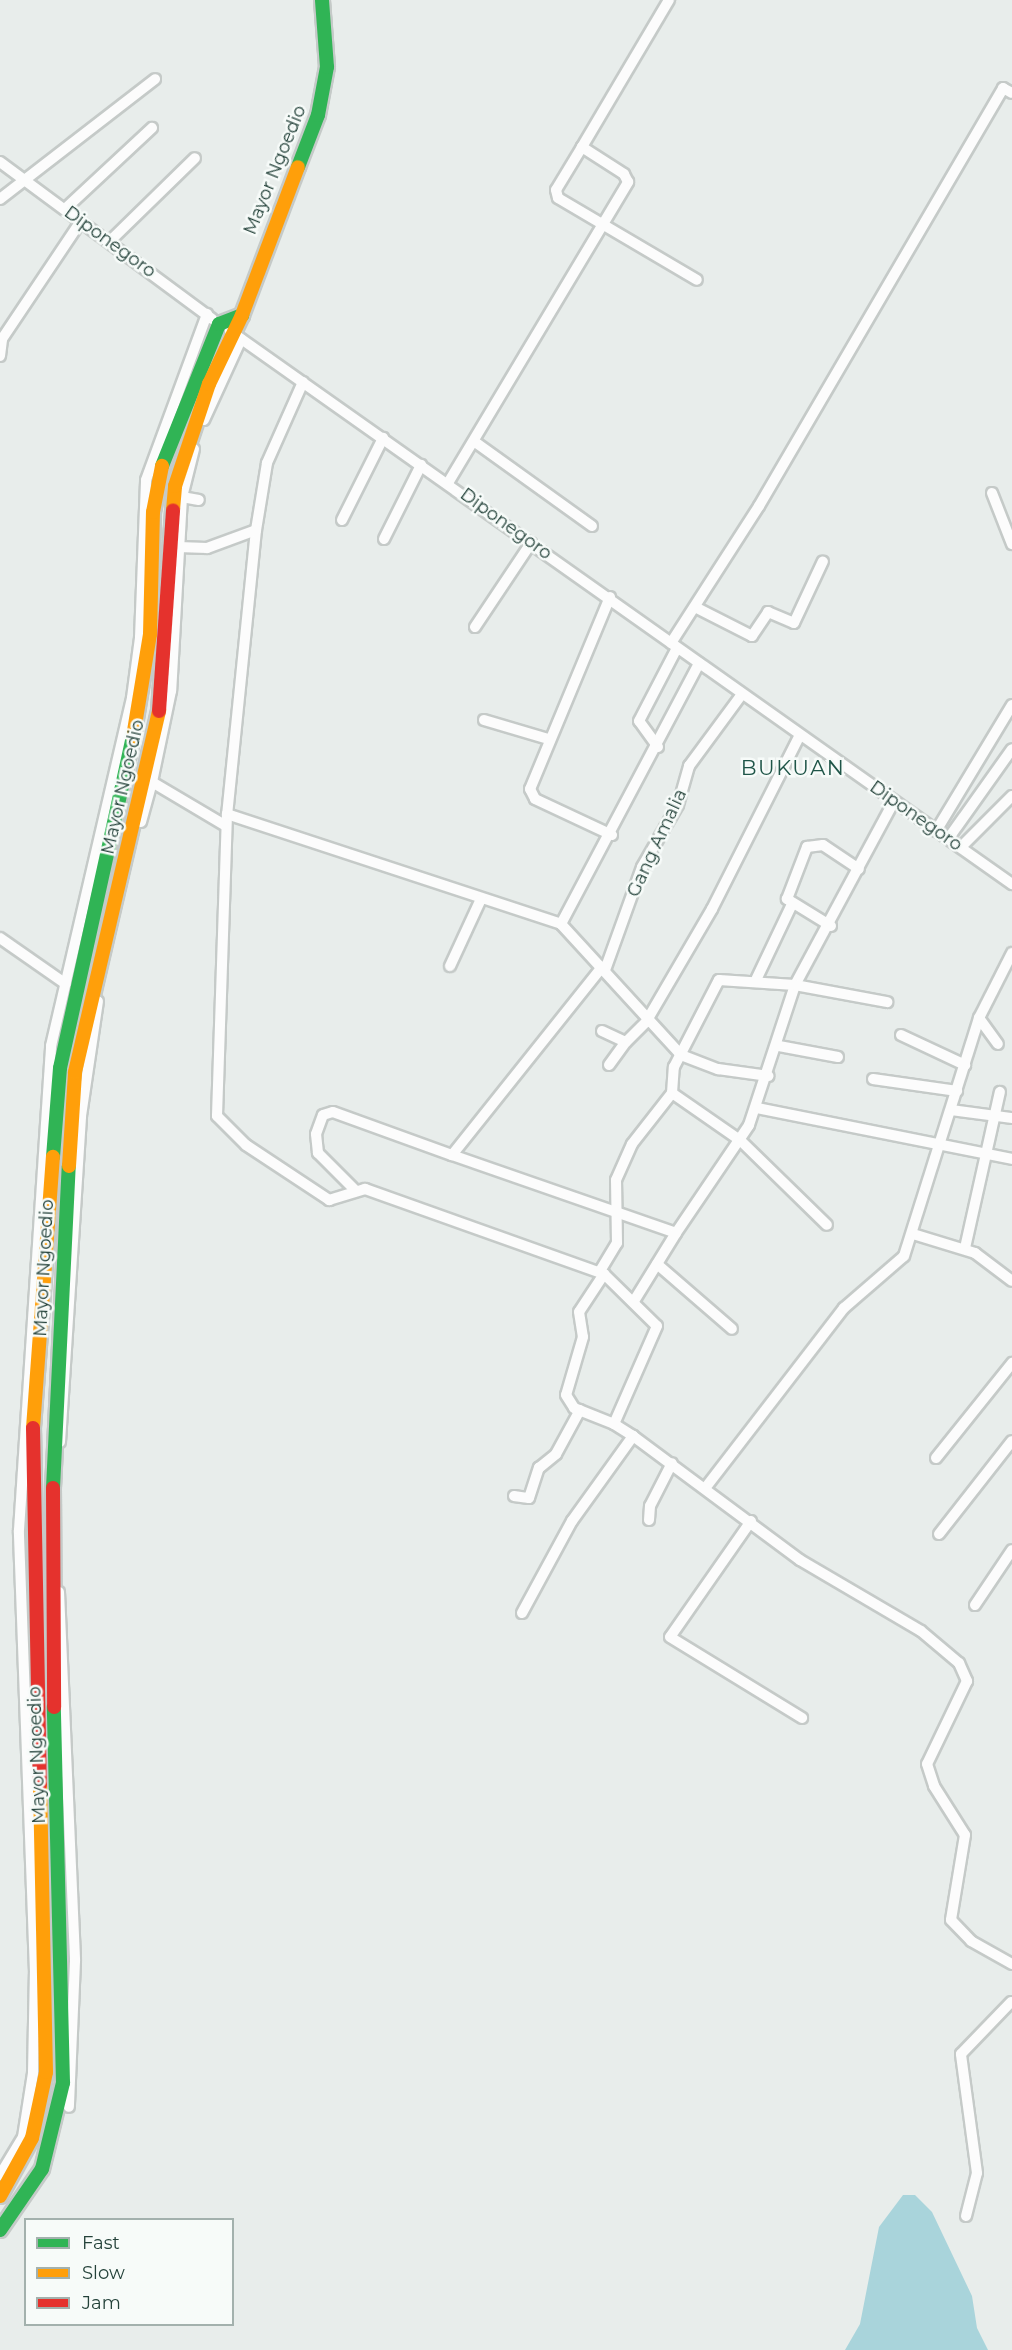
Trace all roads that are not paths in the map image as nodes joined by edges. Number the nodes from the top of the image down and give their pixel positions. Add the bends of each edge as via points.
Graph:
1 (322, 0) edge
2 (669, 0) edge
3 (154, 79) dead end
4 (1012, 93) edge
5 (152, 128) dead end
6 (582, 147) junction
7 (195, 158) dead end
8 (0, 162) edge
9 (26, 180) junction
10 (0, 199) edge
11 (65, 209) junction
12 (81, 221) junction
13 (602, 226) junction
14 (109, 242) junction
15 (697, 280) dead end
16 (207, 314) junction
17 (242, 315) junction
18 (219, 324) junction
19 (237, 336) junction
20 (0, 356) edge
21 (303, 382) junction
22 (383, 438) junction
23 (475, 442) junction
24 (421, 465) junction
25 (157, 481) junction
26 (448, 483) junction
27 (992, 493) dead end
28 (187, 496) junction
29 (342, 520) dead end
30 (592, 526) dead end
31 (256, 530) junction
32 (384, 539) dead end
33 (531, 543) junction
34 (1012, 544) edge
35 (180, 547) junction
36 (824, 561) dead end
37 (610, 597) junction
38 (695, 608) junction
39 (475, 627) dead end
40 (674, 646) junction
41 (699, 663) junction
42 (742, 694) junction
43 (1012, 705) edge
44 (484, 720) dead end
45 (800, 735) junction
46 (548, 739) junction
47 (658, 747) junction
48 (1012, 749) edge
49 (160, 786) junction
50 (1012, 795) edge
51 (894, 801) junction
52 (227, 814) junction
53 (226, 826) junction
54 (936, 831) junction
55 (612, 835) junction
56 (948, 839) junction
57 (961, 848) junction
58 (859, 869) junction
59 (1012, 884) edge
60 (481, 899) junction
61 (792, 904) junction
62 (561, 924) junction
63 (831, 926) junction
64 (0, 938) edge
65 (1012, 953) edge
66 (450, 966) dead end
67 (604, 969) junction
68 (63, 982) junction
69 (755, 982) junction
70 (795, 985) junction
71 (75, 991) junction
72 (887, 1002) dead end
73 (979, 1018) junction
74 (646, 1022) junction
75 (602, 1031) dead end
76 (901, 1035) dead end
77 (626, 1042) junction
78 (998, 1044) dead end
79 (779, 1046) junction
80 (681, 1054) junction
81 (838, 1057) dead end
82 (609, 1065) dead end
83 (965, 1065) junction
84 (769, 1076) junction
85 (873, 1078) dead end
86 (957, 1091) junction
87 (1000, 1092) dead end
88 (672, 1093) junction
89 (757, 1108) junction
90 (951, 1110) junction
91 (995, 1116) junction
92 (1012, 1118) edge
93 (741, 1141) junction
94 (940, 1148) junction
95 (452, 1155) junction
96 (986, 1155) junction
97 (1012, 1159) edge
98 (356, 1191) junction
99 (614, 1208) junction
100 (827, 1226) dead end
101 (676, 1233) junction
102 (913, 1234) junction
103 (965, 1248) junction
104 (657, 1264) junction
105 (602, 1272) junction
106 (1012, 1281) edge
107 (634, 1301) junction
108 (732, 1329) dead end
109 (1012, 1363) edge
110 (580, 1410) junction
111 (614, 1424) junction
112 (633, 1436) junction
113 (1012, 1440) edge
114 (1008, 1454) edge
115 (936, 1458) dead end
116 (672, 1463) junction
117 (706, 1487) junction
118 (514, 1496) dead end
119 (649, 1520) dead end
120 (751, 1521) junction
121 (939, 1534) dead end
122 (1012, 1551) edge
123 (975, 1605) dead end
124 (522, 1614) dead end
125 (802, 1718) dead end
126 (1012, 1964) edge
127 (1012, 2003) edge
128 (69, 2107) dead end
129 (0, 2175) edge
130 (0, 2196) edge
131 (966, 2216) dead end
132 (0, 2230) edge

1 - 17 street, Mayor Ngoedio via 327,67 318,115
2 - 6 street
3 - 9 street
4 - 38 street via 1003,88
5 - 11 street
6 - 13 street via 627,177
6 - 13 street via 555,192
7 - 14 street
8 - 9 street, Diponegoro
9 - 10 street
9 - 11 street, Diponegoro
11 - 12 street, Diponegoro
12 - 14 street, Diponegoro
12 - 20 street via 2,339
13 - 15 street
13 - 23 street
14 - 16 street, Diponegoro
16 - 18 street, Diponegoro
16 - 68 street via 146,480 140,638 132,698
17 - 18 street
17 - 19 street, Mayor Ngoedio
18 - 19 street, Diponegoro
18 - 25 street, Mayor Ngoedio via 181,408
19 - 21 street, Diponegoro
19 - 28 street, Mayor Ngoedio via 201,405
21 - 22 street, Diponegoro
21 - 31 street via 267,463
22 - 24 street, Diponegoro
22 - 29 street
23 - 26 street
23 - 30 street
24 - 26 street, Diponegoro
24 - 32 street
25 - 28 street
25 - 71 street, Mayor Ngoedio via 142,699
26 - 33 street, Diponegoro
27 - 34 street
28 - 35 street
28 - 132 street, Mayor Ngoedio via 158,719 81,1035 69,1132 52,1539 63,2083 42,2169
31 - 35 street via 199,549
31 - 52 street
33 - 37 street, Diponegoro
33 - 39 street
35 - 49 street via 179,613
36 - 38 street via 794,623 768,612 752,636
37 - 40 street, Diponegoro
37 - 46 street
38 - 40 street
40 - 41 street, Diponegoro
40 - 47 street via 639,721
41 - 42 street, Diponegoro
41 - 47 street
42 - 45 street, Diponegoro
42 - 67 street, Gang Amalia via 689,766 678,805 642,867
43 - 54 street
44 - 46 street
45 - 51 street, Diponegoro
45 - 74 street via 712,909
46 - 55 street via 530,785 532,796
47 - 55 street
48 - 56 street
49 - 53 street
49 - 128 street via 100,992 83,1105 63,1394 58,1562 75,1961
50 - 57 street
51 - 54 street, Diponegoro
51 - 58 street
52 - 53 street
52 - 60 street
53 - 98 street via 217,1116 246,1145 325,1199 339,1200
54 - 56 street, Diponegoro
55 - 62 street
56 - 57 street, Diponegoro
57 - 59 street, Diponegoro
58 - 61 street via 822,845 809,845 787,895
58 - 63 street
60 - 62 street
60 - 66 street
61 - 63 street
61 - 69 street
62 - 67 street
63 - 70 street
64 - 68 street
65 - 73 street
67 - 74 street
67 - 95 street, Gang Amalia
68 - 71 street
68 - 129 street via 48,1079 19,1530 34,1960 33,2073 23,2137
69 - 70 street
69 - 80 street via 719,980
70 - 72 street
70 - 79 street
71 - 130 street, Mayor Ngoedio via 54,1126 33,1420 46,2072 32,2138
73 - 78 street
73 - 83 street
74 - 77 street
74 - 80 street
75 - 77 street
76 - 83 street
77 - 82 street
79 - 81 street
79 - 84 street
80 - 84 street via 718,1070
80 - 88 street
83 - 86 street
84 - 89 street
85 - 86 street
86 - 90 street
87 - 91 street
88 - 93 street
88 - 99 street via 624,1158
89 - 93 street
89 - 94 street
90 - 91 street
90 - 94 street
91 - 92 street
91 - 96 street
93 - 100 street
93 - 101 street
94 - 96 street
94 - 102 street
95 - 98 street via 326,1113 316,1134 318,1153
95 - 99 street
96 - 97 street
96 - 103 street
98 - 105 street
99 - 101 street
99 - 105 street via 617,1243
101 - 104 street
102 - 103 street
102 - 117 street via 899,1263 844,1308
103 - 106 street
104 - 107 street
104 - 108 street
105 - 107 street
105 - 110 street via 579,1312 582,1342 567,1395
107 - 111 street via 658,1329
109 - 115 street
110 - 111 street
110 - 118 street via 556,1454 539,1468 529,1498
111 - 112 street
112 - 116 street
112 - 124 street via 572,1521
113 - 114 street
114 - 121 street
116 - 117 street
116 - 119 street via 650,1506
117 - 120 street
120 - 125 street via 670,1637
120 - 126 street via 800,1560 921,1631 966,1672 966,1689 927,1764 934,1786 964,1835 951,1920 971,1941
122 - 123 street
127 - 131 street via 961,2054 977,2173

